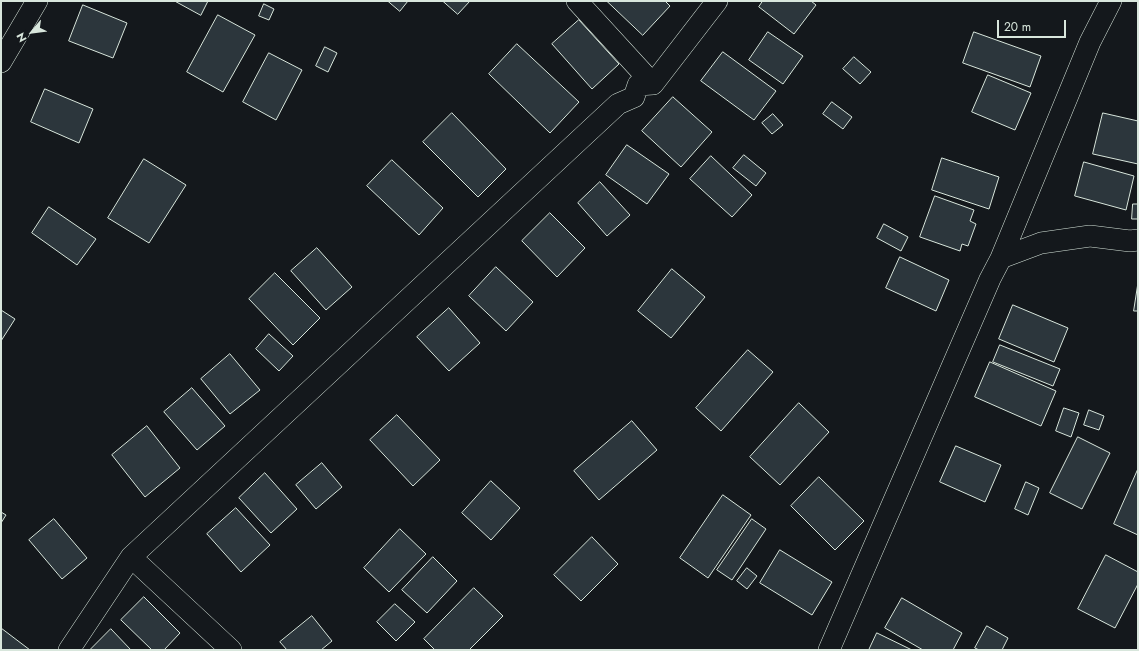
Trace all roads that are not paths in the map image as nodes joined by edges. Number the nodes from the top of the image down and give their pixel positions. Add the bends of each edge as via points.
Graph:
1 (37, 1) edge
2 (577, 1) edge
3 (717, 1) edge
4 (1110, 1) edge
5 (1, 62) edge
6 (653, 84) junction
7 (1138, 240) edge
8 (1001, 258) junction
9 (131, 557) junction
10 (69, 650) edge
11 (231, 650) edge
12 (829, 650) edge

1 - 5 street
2 - 6 street
3 - 6 street
4 - 8 street via 1090,42
6 - 9 street via 638,85 634,97 618,104
7 - 8 street via 1090,236 1041,243
8 - 12 street
9 - 10 street
9 - 11 street

